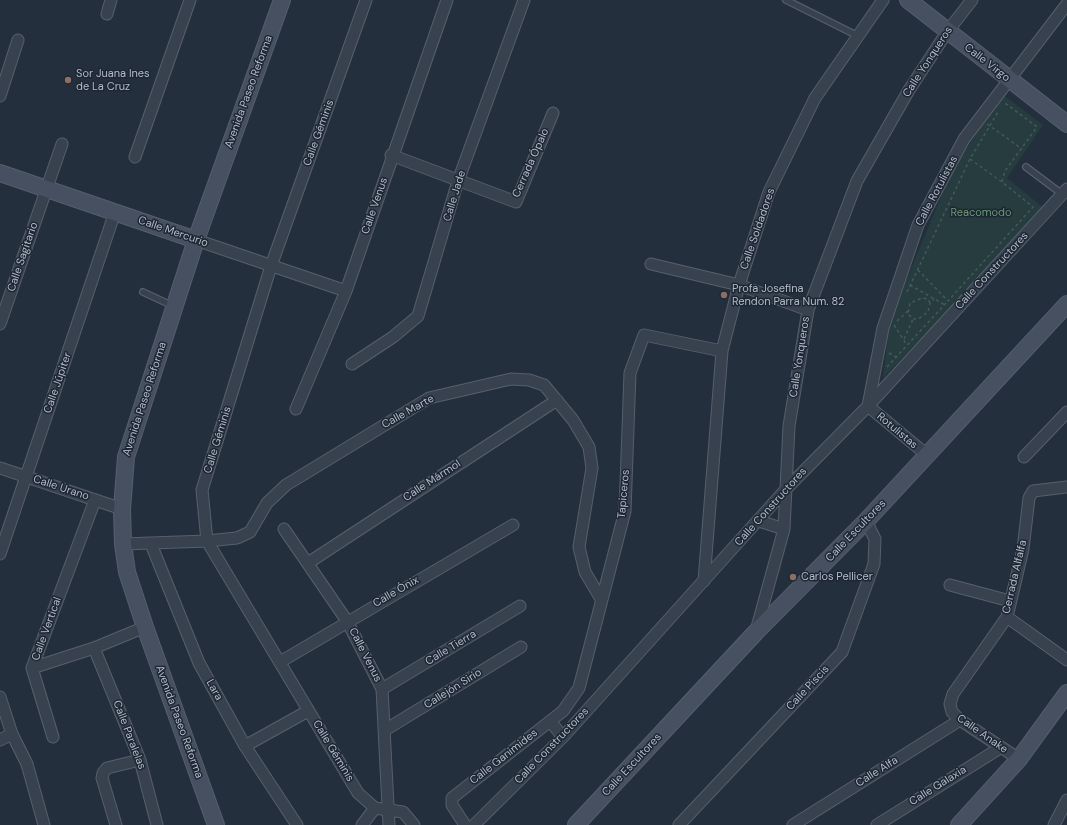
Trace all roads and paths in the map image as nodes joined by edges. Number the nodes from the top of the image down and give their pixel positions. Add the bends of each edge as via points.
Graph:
1 (112, 0) edge
2 (190, 0) edge
3 (282, 0) edge
4 (366, 0) edge
5 (447, 0) edge
6 (524, 0) edge
7 (786, 0) edge
8 (883, 0) edge
9 (908, 0) edge
10 (972, 0) edge
11 (1067, 4) edge
12 (106, 14) dead end
13 (948, 32) junction
14 (858, 36) junction
15 (18, 40) dead end
16 (1008, 80) junction
17 (0, 96) edge
18 (1004, 103) dead end
19 (1001, 109) dead end
20 (553, 113) dead end
21 (986, 123) dead end
22 (1067, 124) edge
23 (990, 126) junction
24 (62, 144) dead end
25 (1022, 149) junction
26 (392, 155) junction
27 (135, 157) dead end
28 (970, 158) junction
29 (1026, 167) dead end
30 (0, 173) edge
31 (458, 180) junction
32 (1002, 182) junction
33 (47, 189) junction
34 (1065, 192) edge
35 (115, 212) junction
36 (196, 240) junction
37 (651, 264) dead end
38 (271, 266) junction
39 (918, 270) junction
40 (739, 285) junction
41 (910, 285) junction
42 (346, 291) junction
43 (143, 292) dead end
44 (904, 298) dead end
45 (934, 299) junction
46 (948, 301) junction
47 (930, 303) junction
48 (1067, 304) edge
49 (945, 305) junction
50 (175, 307) junction
51 (808, 310) junction
52 (908, 311) junction
53 (894, 319) dead end
54 (913, 319) junction
55 (0, 324) edge
56 (894, 324) junction
57 (892, 331) dead end
58 (904, 340) junction
59 (907, 345) junction
60 (722, 351) junction
61 (914, 356) junction
62 (896, 357) junction
63 (352, 364) dead end
64 (557, 400) junction
65 (868, 406) junction
66 (296, 409) dead end
67 (1067, 412) edge
68 (927, 455) junction
69 (1024, 457) dead end
70 (0, 468) edge
71 (26, 477) junction
72 (1067, 487) edge
73 (787, 488) junction
74 (95, 500) junction
75 (122, 509) junction
76 (759, 521) junction
77 (866, 521) junction
78 (513, 525) dead end
79 (284, 529) dead end
80 (784, 529) junction
81 (207, 541) junction
82 (123, 544) junction
83 (150, 544) junction
84 (0, 554) edge
85 (308, 563) junction
86 (704, 581) junction
87 (950, 586) dead end
88 (601, 599) junction
89 (1010, 601) junction
90 (520, 606) dead end
91 (1007, 617) junction
92 (347, 621) junction
93 (145, 627) junction
94 (756, 632) junction
95 (521, 647) dead end
96 (94, 648) junction
97 (1067, 660) edge
98 (280, 662) junction
99 (32, 668) junction
100 (382, 689) junction
101 (1067, 694) edge
102 (0, 697) edge
103 (950, 704) joint
104 (308, 711) junction
105 (960, 720) junction
106 (550, 721) junction
107 (385, 730) junction
108 (12, 734) junction
109 (53, 737) dead end
110 (563, 737) junction
111 (0, 740) edge
112 (245, 746) junction
113 (1000, 748) junction
114 (1019, 759) junction
115 (140, 760) junction
116 (1067, 800) edge
117 (375, 808) junction
118 (389, 810) junction
119 (44, 825) edge
120 (116, 825) edge
121 (157, 825) edge
122 (216, 825) edge
123 (297, 825) edge
124 (362, 825) edge
125 (389, 825) edge
126 (414, 825) edge
127 (465, 825) edge
128 (474, 825) edge
129 (576, 825) edge
130 (679, 825) edge
131 (793, 825) edge
132 (877, 825) edge
133 (959, 825) edge
134 (1054, 825) edge

1 - 12 street
2 - 27 street
3 - 36 street, Avenida Paseo Reforma
4 - 38 street, Calle Géminis
5 - 26 street, Calle Venus
6 - 31 street, Calle Jade
7 - 14 lane
8 - 14 street, Calle Soldadores
9 - 13 street, Calle Virgo
10 - 13 street, Calle Yonqueros
11 - 16 street, Calle Rotulistas
13 - 16 street, Calle Virgo
13 - 51 street, Calle Yonqueros via 909,90 857,181
14 - 40 street, Calle Soldadores via 815,98 769,192
15 - 17 street
16 - 22 street, Calle Virgo
16 - 65 street, Calle Rotulistas via 964,139 918,226 883,328
18 - 25 path via 1037,127
19 - 23 path
20 - 31 street, Cerrada Ópalo via 516,202
21 - 23 path
23 - 25 path
23 - 28 path
24 - 33 street, Calle Sagitario
25 - 32 path via 1005,171
26 - 31 street, Cerrada Ópalo
26 - 42 street, Calle Venus
28 - 32 path
28 - 39 path
29 - 34 lane
30 - 33 street, Calle Mercurio
31 - 63 street, Calle Jade via 418,316 393,337
32 - 46 path via 1033,207
33 - 35 street, Calle Mercurio
33 - 55 street, Calle Sagitario
34 - 61 street, Calle Constructores
35 - 36 street, Calle Mercurio
35 - 71 street, Calle Júpiter
36 - 38 street, Calle Mercurio
36 - 50 street, Avenida Paseo Reforma
37 - 40 street
38 - 42 street, Calle Mercurio
38 - 81 street, Calle Géminis via 202,490
39 - 41 path
39 - 46 path
40 - 51 street
40 - 60 street, Calle Soldadores
41 - 44 path
41 - 45 path
42 - 66 street, Calle Venus
43 - 50 lane
45 - 47 path
45 - 49 path
46 - 49 path
47 - 52 path via 928,299 922,298 910,303
47 - 54 path via 928,312
48 - 68 street, Calle Escultores
49 - 59 path
50 - 75 street, Avenida Paseo Reforma via 126,456
51 - 73 street, Calle Yonqueros via 789,426
52 - 54 path
52 - 56 path
53 - 56 path
54 - 58 path
56 - 57 path
56 - 58 path
58 - 59 path
59 - 61 path
59 - 62 path
60 - 86 street, Calle Soldadores
60 - 88 street, Tapiceros via 644,335 630,373 625,511
61 - 65 street, Calle Constructores
62 - 62 path via 889,353 887,367 892,362
64 - 81 street, Calle Marte via 544,386 529,380 511,379 429,398 286,485 267,503 250,532 237,538
64 - 85 street, Calle Mármol
64 - 88 street, Calle Marte via 589,446 592,468 580,547 586,572
65 - 68 street, Rotulistas
65 - 73 street, Calle Constructores
67 - 69 street
68 - 77 street, Calle Escultores
70 - 71 street, Calle Urano
71 - 74 street, Calle Urano
71 - 84 street, Calle Júpiter
72 - 89 street, Cerrada Alfalfa via 1033,492 1029,498 1023,549
73 - 76 street, Calle Constructores
73 - 80 street, Calle Yonqueros
74 - 75 street, Calle Urano
74 - 99 street, Calle Vertical
75 - 82 street, Avenida Paseo Reforma
76 - 80 street
76 - 86 street, Calle Constructores
77 - 94 street, Calle Escultores
77 - 130 street, Calle Piscis via 875,539 874,564 842,652
78 - 92 street, Calle Ónix
79 - 85 street, Calle Venus
80 - 94 street, Calle Yonqueros
81 - 83 street, Calle Marte
81 - 98 street, Calle Géminis
82 - 83 street, Calle Marte
82 - 93 street, Avenida Paseo Reforma via 128,572
83 - 112 street, Lara via 199,663
85 - 92 street, Calle Venus
86 - 110 street, Calle Constructores
87 - 89 street
88 - 106 street, Tapiceros via 579,688 564,711
89 - 91 street, Cerrada Alfalfa
90 - 100 street, Calle Tierra
91 - 97 street
91 - 103 street, Cerrada Alfalfa via 953,694
92 - 98 street, Calle Ónix
92 - 100 street, Calle Venus
93 - 96 street, Calle Vertical
93 - 122 street, Avenida Paseo Reforma
94 - 129 street, Calle Escultores
95 - 107 street, Callejón Sirio
96 - 99 street, Calle Vertical
96 - 115 street, Calle Paralelas
98 - 104 street, Calle Géminis
99 - 109 street
100 - 107 street, Calle Venus
101 - 114 street
102 - 108 street
103 - 105 street, Calle Anake via 952,712
104 - 112 street
104 - 117 street, Calle Géminis via 358,793
105 - 113 street, Calle Anake
105 - 131 street, Calle Alfa
106 - 110 street
106 - 127 street, Calle Ganimides via 452,798 452,805
107 - 118 street, Calle Venus
108 - 111 street
108 - 119 street via 27,764
110 - 128 street, Calle Constructores
112 - 123 street, Lara
113 - 114 street, Calle Anake
113 - 132 street, Calle Galaxia
114 - 133 street
115 - 120 street via 107,768 103,773 102,778
115 - 121 street, Calle Paralelas
116 - 134 street
117 - 118 street
117 - 124 street
118 - 125 street, Calle Venus
118 - 126 street via 403,812

